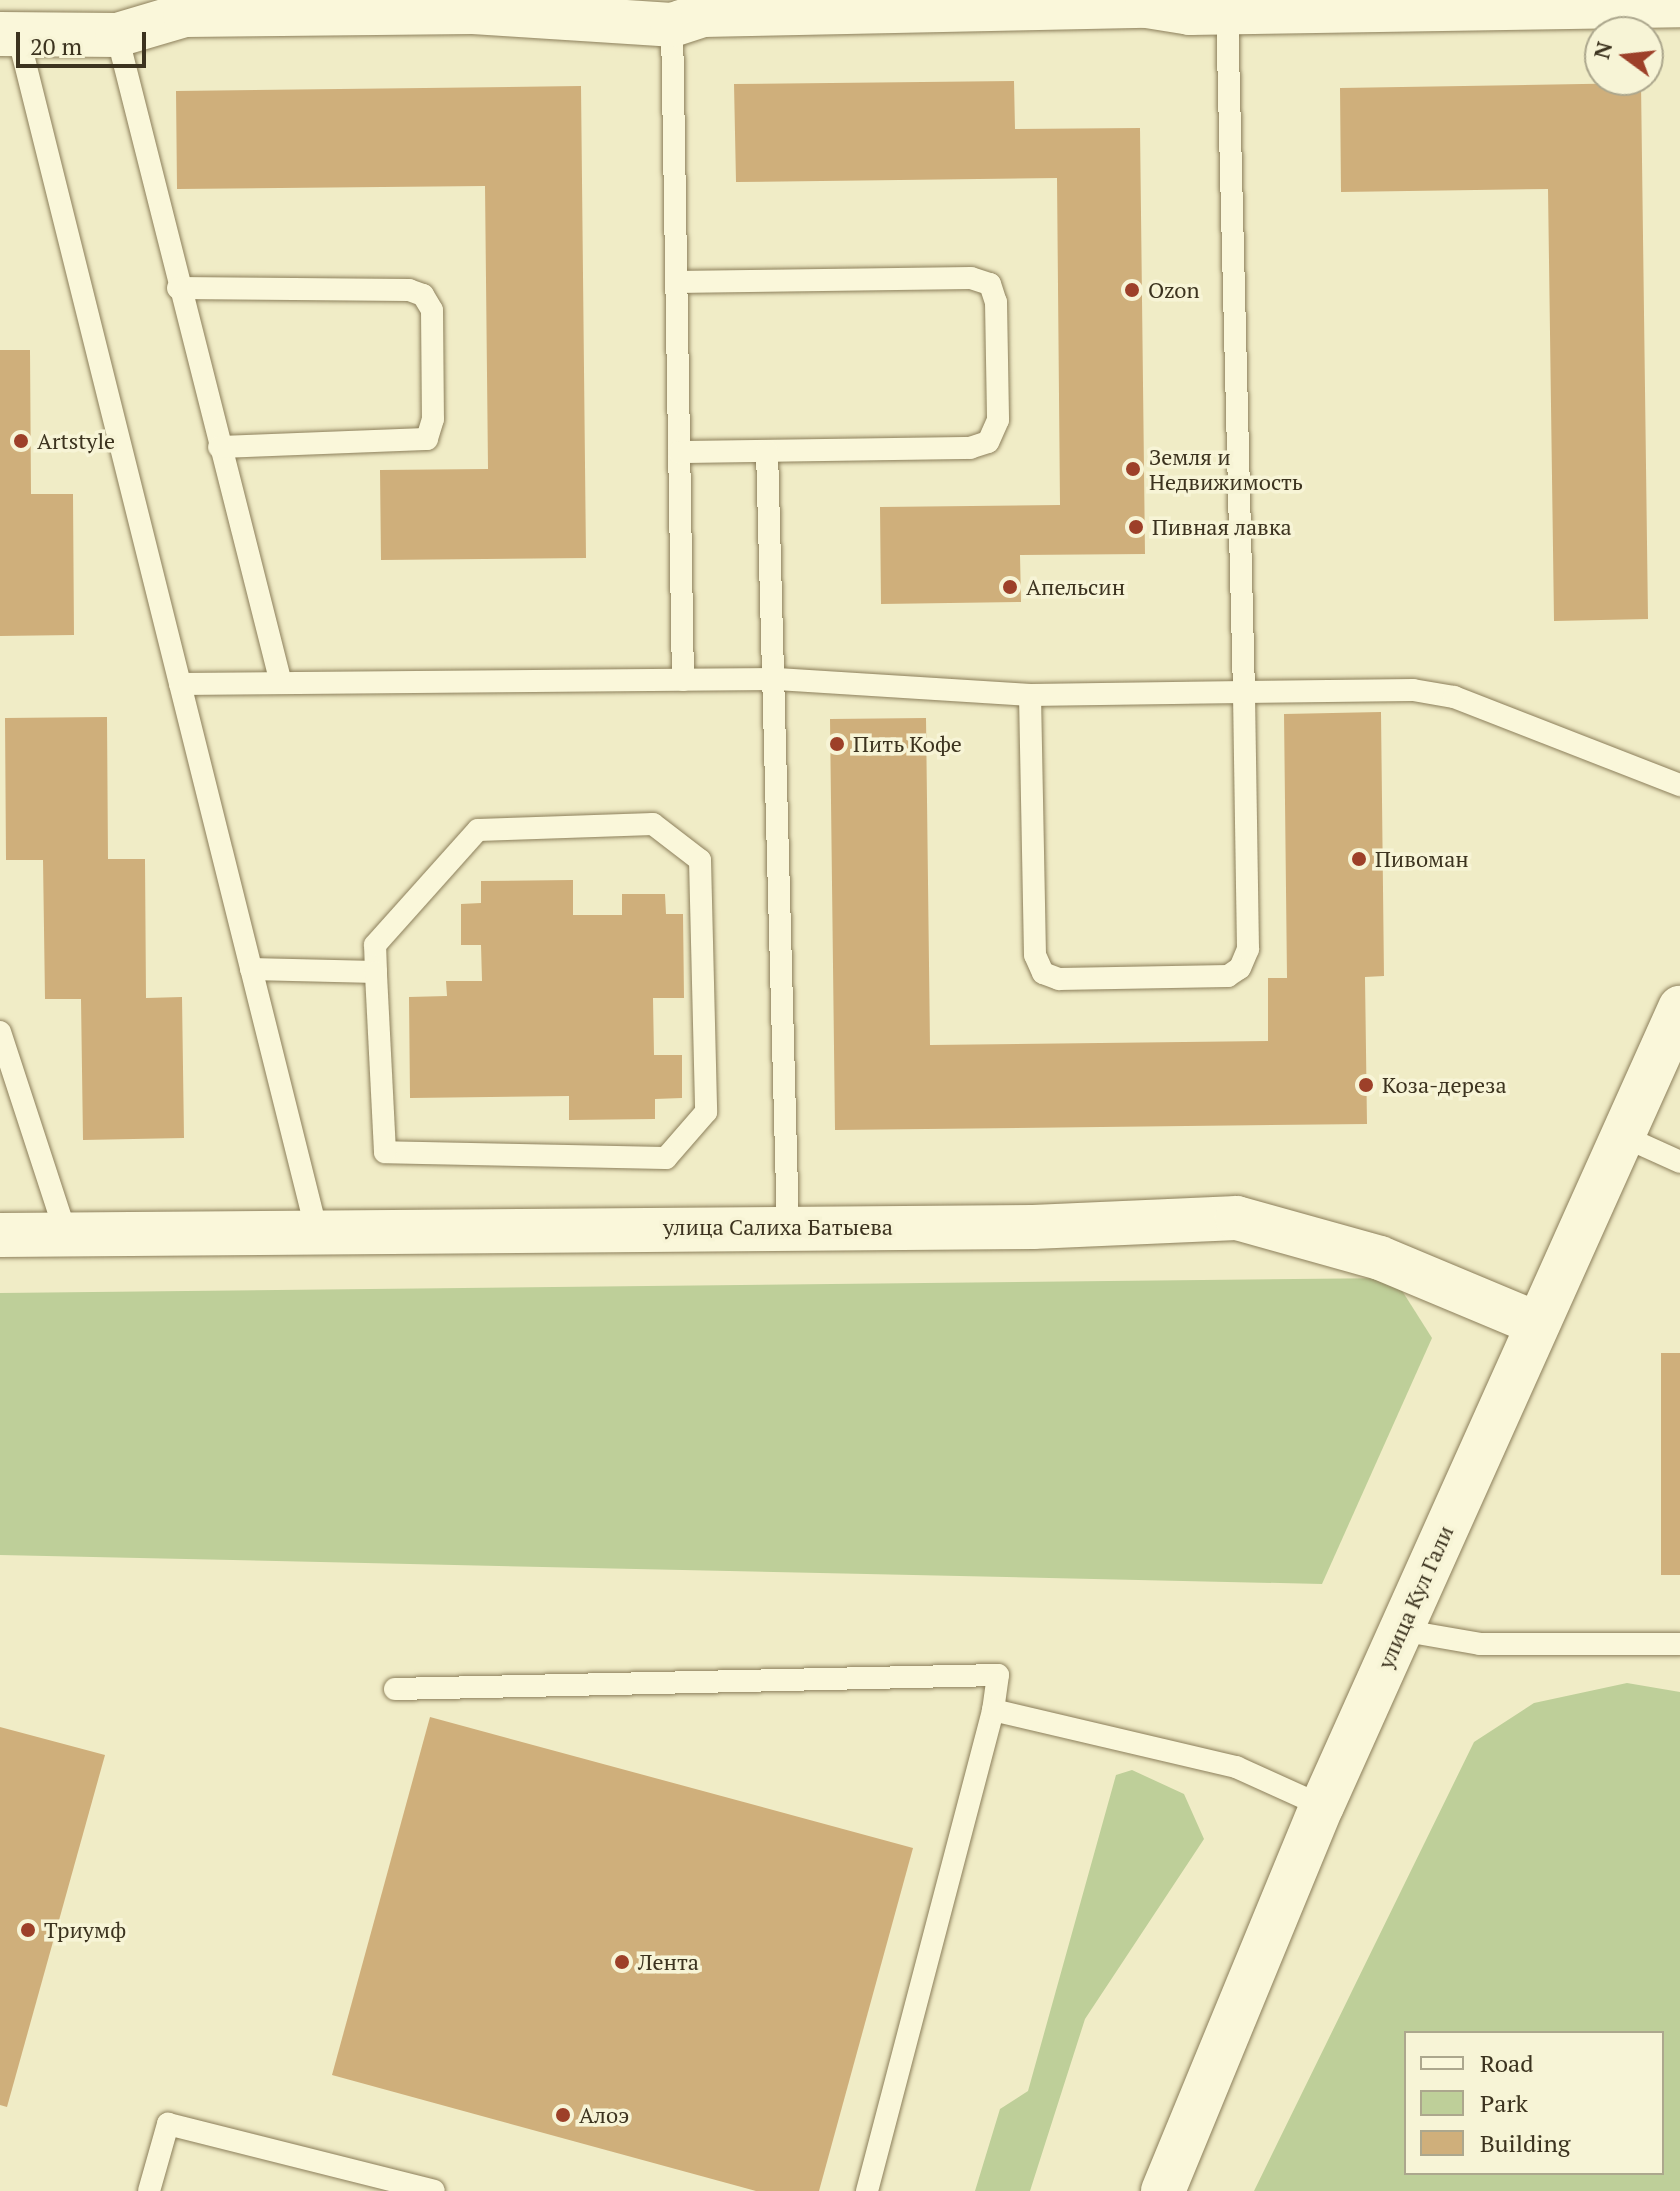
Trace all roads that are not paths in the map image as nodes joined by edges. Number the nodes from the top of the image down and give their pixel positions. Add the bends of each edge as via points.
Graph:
1 (1680, 5) edge
2 (1227, 13) junction
3 (672, 25) junction
4 (9, 34) edge
5 (117, 35) junction
6 (676, 282) junction
7 (178, 288) junction
8 (219, 447) junction
9 (767, 451) junction
10 (679, 452) junction
11 (777, 679) junction
12 (683, 680) junction
13 (281, 683) junction
14 (180, 684) junction
15 (1244, 692) junction
16 (1030, 695) junction
17 (1680, 785) edge
18 (251, 969) junction
19 (376, 972) junction
20 (1680, 1008) edge
21 (0, 1032) edge
22 (1625, 1137) junction
23 (1680, 1162) edge
24 (788, 1227) junction
25 (317, 1232) junction
26 (66, 1234) junction
27 (0, 1235) edge
28 (1538, 1324) junction
29 (1400, 1630) junction
30 (1680, 1644) edge
31 (395, 1689) dead end
32 (993, 1710) junction
33 (1322, 1806) junction
34 (149, 2191) edge
35 (434, 2191) edge
36 (867, 2191) edge
37 (1163, 2191) edge

1 - 2 street
2 - 3 street via 1147,6 719,15
2 - 15 lane
3 - 5 street via 473,12 185,15
3 - 6 lane
4 - 5 street
4 - 14 lane
5 - 7 lane
6 - 9 lane via 971,278 990,284 998,420 988,442 970,448
6 - 10 lane
7 - 8 lane
7 - 8 lane via 409,290 432,310 433,419 427,439
8 - 13 lane
9 - 10 lane
9 - 11 lane via 767,625
10 - 12 lane
11 - 12 lane
11 - 16 lane
11 - 24 lane
12 - 13 lane
13 - 14 lane
14 - 18 lane
15 - 16 lane
15 - 16 lane via 1248,949 1240,968 1228,976 1059,979 1043,973 1035,955
15 - 17 lane via 1413,690 1454,697
18 - 19 lane
18 - 25 lane
19 - 19 lane via 375,945 478,830 653,824 700,860 706,1112 666,1158 385,1152
20 - 22 street, улица Кул Гали
21 - 26 lane
22 - 23 lane
22 - 28 street, улица Кул Гали
24 - 25 street, улица Салиха Батыева
24 - 28 street, улица Салиха Батыева via 1237,1218 1380,1258
25 - 26 street, улица Салиха Батыева
26 - 27 street, улица Салиха Батыева
28 - 29 street, улица Кул Гали
29 - 30 lane via 1480,1644
29 - 33 street, улица Кул Гали
31 - 32 lane via 998,1675
32 - 33 lane via 1236,1767
32 - 36 lane
33 - 37 street, улица Кул Гали
34 - 35 lane via 168,2124

